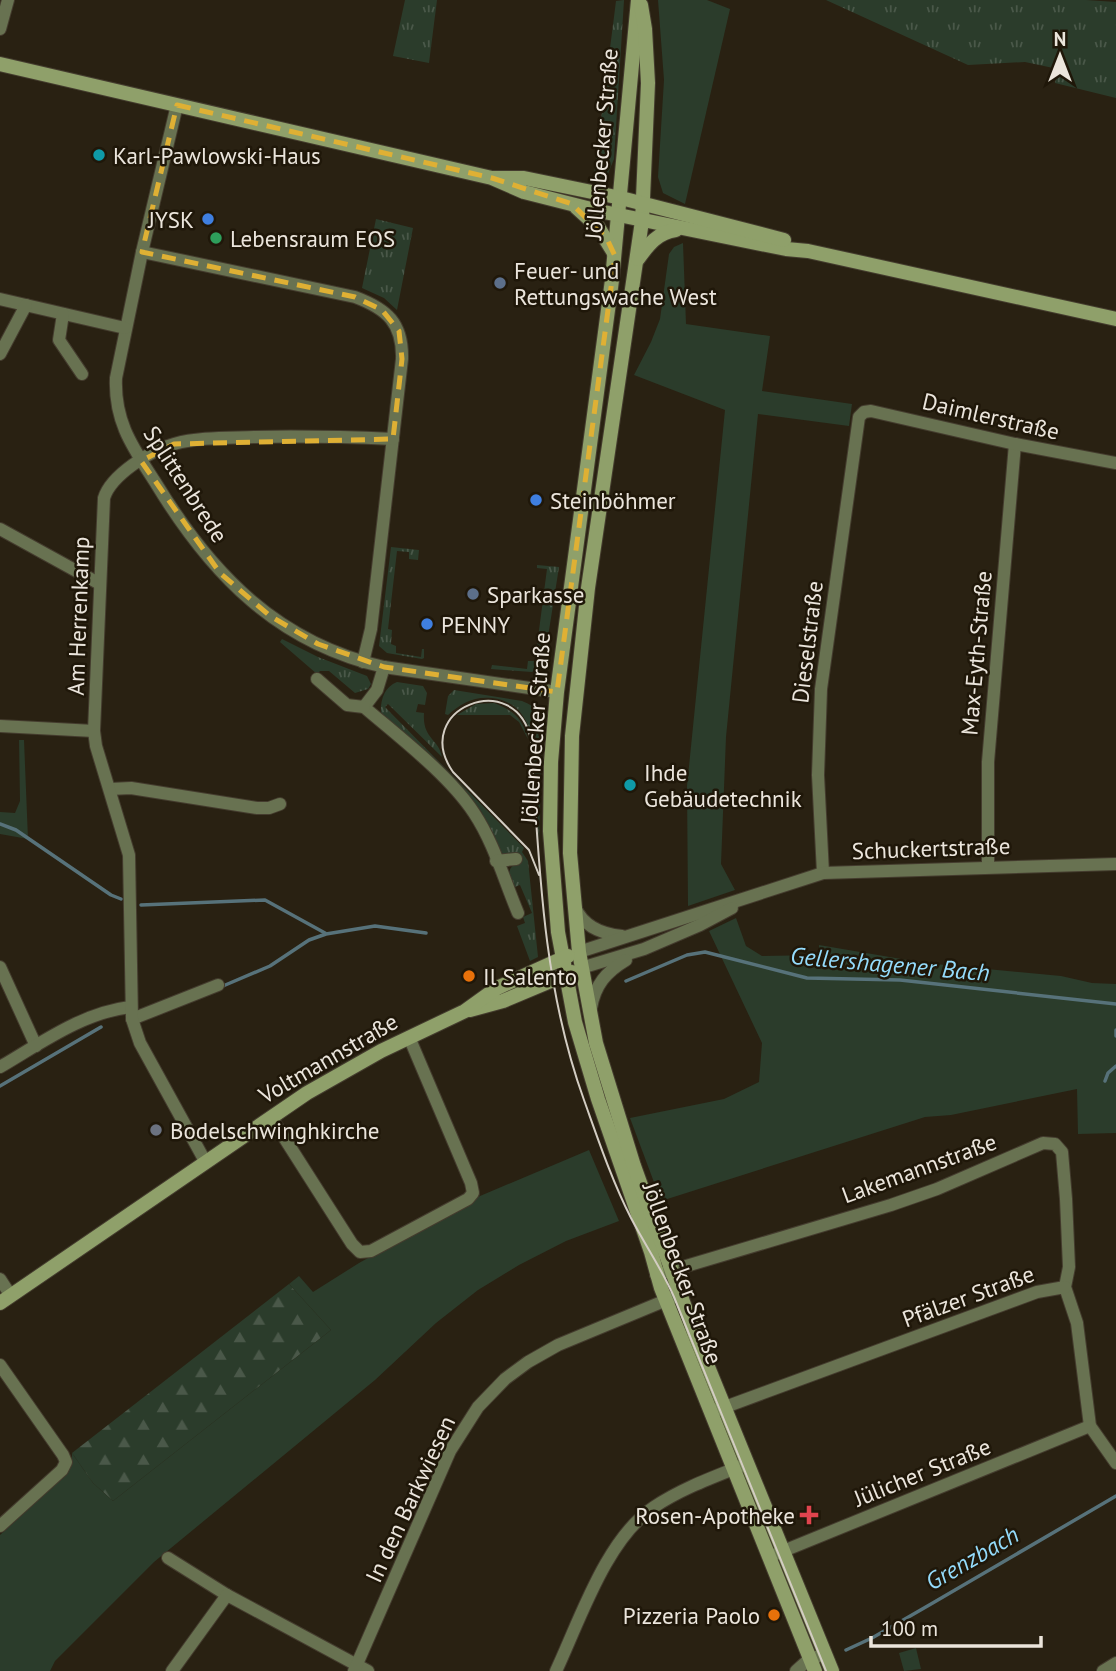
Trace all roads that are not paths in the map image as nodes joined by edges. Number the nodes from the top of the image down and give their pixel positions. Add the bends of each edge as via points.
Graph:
1 (8, 0) edge
2 (639, 0) edge
3 (0, 29) edge
4 (0, 64) edge
5 (177, 105) junction
6 (492, 178) junction
7 (621, 198) junction
8 (643, 203) junction
9 (572, 204) junction
10 (619, 216) junction
11 (642, 221) junction
12 (681, 229) junction
13 (808, 251) junction
14 (142, 252) junction
15 (615, 256) junction
16 (637, 261) junction
17 (0, 299) edge
18 (26, 305) junction
19 (63, 314) junction
20 (1116, 319) edge
21 (125, 328) junction
22 (0, 355) edge
23 (82, 374) dead end
24 (859, 417) joint
25 (393, 439) junction
26 (1015, 444) junction
27 (141, 461) junction
28 (1116, 463) edge
29 (0, 529) edge
30 (100, 584) junction
31 (363, 662) junction
32 (384, 667) junction
33 (317, 679) dead end
34 (557, 692) junction
35 (576, 695) junction
36 (365, 707) junction
37 (0, 726) edge
38 (94, 731) junction
39 (110, 789) junction
40 (280, 804) dead end
41 (516, 859) dead end
42 (496, 861) junction
43 (1116, 864) edge
44 (988, 867) junction
45 (823, 873) junction
46 (751, 897) junction
47 (574, 903) junction
48 (517, 913) dead end
49 (626, 937) junction
50 (644, 948) junction
51 (579, 952) junction
52 (562, 959) junction
53 (0, 967) edge
54 (581, 968) junction
55 (565, 975) junction
56 (218, 985) dead end
57 (465, 1011) junction
58 (131, 1013) junction
59 (592, 1023) junction
60 (409, 1037) junction
61 (36, 1046) junction
62 (0, 1067) edge
63 (271, 1117) junction
64 (205, 1161) junction
65 (673, 1270) junction
66 (656, 1275) junction
67 (0, 1279) edge
68 (1065, 1287) junction
69 (681, 1294) junction
70 (5, 1300) edge
71 (666, 1301) junction
72 (0, 1366) edge
73 (717, 1410) junction
74 (1090, 1426) junction
75 (1116, 1463) edge
76 (740, 1466) junction
77 (0, 1527) edge
78 (776, 1554) junction
79 (168, 1558) dead end
80 (228, 1595) junction
81 (817, 1662) edge
82 (1116, 1663) edge
83 (360, 1669) edge
84 (172, 1671) edge
85 (556, 1671) edge
86 (796, 1671) edge
87 (832, 1671) edge
88 (1103, 1671) edge

1 - 3 street
2 - 7 main road, Jöllenbecker Straße
2 - 8 main road, Jöllenbecker Straße via 648,83
4 - 5 main road
5 - 6 main road
5 - 14 street, Splittenbrede
6 - 7 main road via 524,178
6 - 9 main road
7 - 8 main road
7 - 10 main road, Jöllenbecker Straße
8 - 11 main road, Jöllenbecker Straße
8 - 13 main road
9 - 10 main road
9 - 15 main road via 598,227
10 - 11 main road
10 - 15 main road, Jöllenbecker Straße
11 - 12 main road
11 - 16 main road, Jöllenbecker Straße
12 - 13 main road
12 - 16 main road via 662,233
13 - 20 main road
14 - 21 street, Splittenbrede
14 - 25 street via 355,297 382,310 394,322 402,345
15 - 34 main road, Jöllenbecker Straße
16 - 35 main road, Jöllenbecker Straße
17 - 18 street
18 - 19 street
18 - 22 street
19 - 21 street
19 - 23 street via 59,340
21 - 27 street, Splittenbrede via 116,378 117,407
24 - 26 street, Daimlerstraße via 871,411
24 - 45 street, Dieselstraße via 820,699
25 - 27 street, Am Herrenkamp via 226,438 174,444
25 - 31 street via 371,629
26 - 28 street, Daimlerstraße
26 - 44 street, Max-Eyth-Straße via 988,762
27 - 30 street, Am Herrenkamp via 118,476 107,490
27 - 31 street, Splittenbrede via 186,531 237,589 301,635
29 - 30 street
30 - 38 street, Am Herrenkamp
31 - 32 street, Splittenbrede
32 - 34 street, Splittenbrede
32 - 36 street via 377,690
33 - 36 street via 347,705
34 - 35 main road, Splittenbrede
34 - 52 main road, Jöllenbecker Straße via 550,831
35 - 47 main road, Jöllenbecker Straße via 569,815
36 - 42 street via 468,804
37 - 38 street
38 - 39 street, Am Herrenkamp
39 - 40 street via 131,788 257,808
39 - 58 street, Am Herrenkamp via 131,871
41 - 42 street
42 - 48 street
43 - 44 street, Schuckertstraße
44 - 45 street, Schuckertstraße
45 - 46 street, Schuckertstraße
46 - 49 street, Schuckertstraße
46 - 50 street, Schuckertstraße
47 - 49 street via 584,922
47 - 51 main road, Jöllenbecker Straße
49 - 51 street, Schuckertstraße
50 - 54 street, Schuckertstraße
50 - 59 street, Schuckertstraße via 601,981 593,999
51 - 52 main road, Voltmannstraße
51 - 54 main road, Jöllenbecker Straße
52 - 55 main road, Jöllenbecker Straße
52 - 57 main road, Voltmannstraße via 497,988
53 - 61 street
54 - 55 main road, Voltmannstraße
54 - 59 main road, Jöllenbecker Straße
55 - 57 main road, Voltmannstraße
55 - 66 main road, Jöllenbecker Straße via 590,1076
56 - 58 street
57 - 60 main road, Voltmannstraße
58 - 61 street via 106,1011
58 - 64 street, Am Herrenkamp via 140,1043
59 - 65 main road, Jöllenbecker Straße via 625,1137
60 - 63 main road, Voltmannstraße
60 - 63 street via 471,1184 473,1193 468,1199 370,1251 360,1252
61 - 62 street
63 - 64 main road, Voltmannstraße
64 - 70 main road, Voltmannstraße
65 - 66 street, Lakemannstraße
65 - 68 street, Lakemannstraße via 914,1197 1050,1142 1062,1152 1069,1256
65 - 69 main road, Jöllenbecker Straße
66 - 71 main road, Jöllenbecker Straße
67 - 70 street, Voltmannstraße
68 - 73 street, Pfälzer Straße via 1037,1292
68 - 74 street, Pfälzer Straße via 1077,1323
69 - 71 street, In den Barkwiesen
69 - 73 main road, Jöllenbecker Straße
71 - 73 main road, Jöllenbecker Straße
71 - 83 street, In den Barkwiesen via 558,1345 505,1379 478,1407 450,1451
72 - 77 street via 65,1462 62,1470
73 - 76 main road, Jöllenbecker Straße
74 - 75 street, Pfälzer Straße
74 - 78 street, Jülicher Straße
76 - 78 main road, Jöllenbecker Straße
76 - 85 street via 689,1486 652,1508 623,1536
78 - 81 main road, Jöllenbecker Straße
79 - 80 street
80 - 83 street
80 - 84 street
81 - 86 street
81 - 87 main road, Jöllenbecker Straße
82 - 88 street

